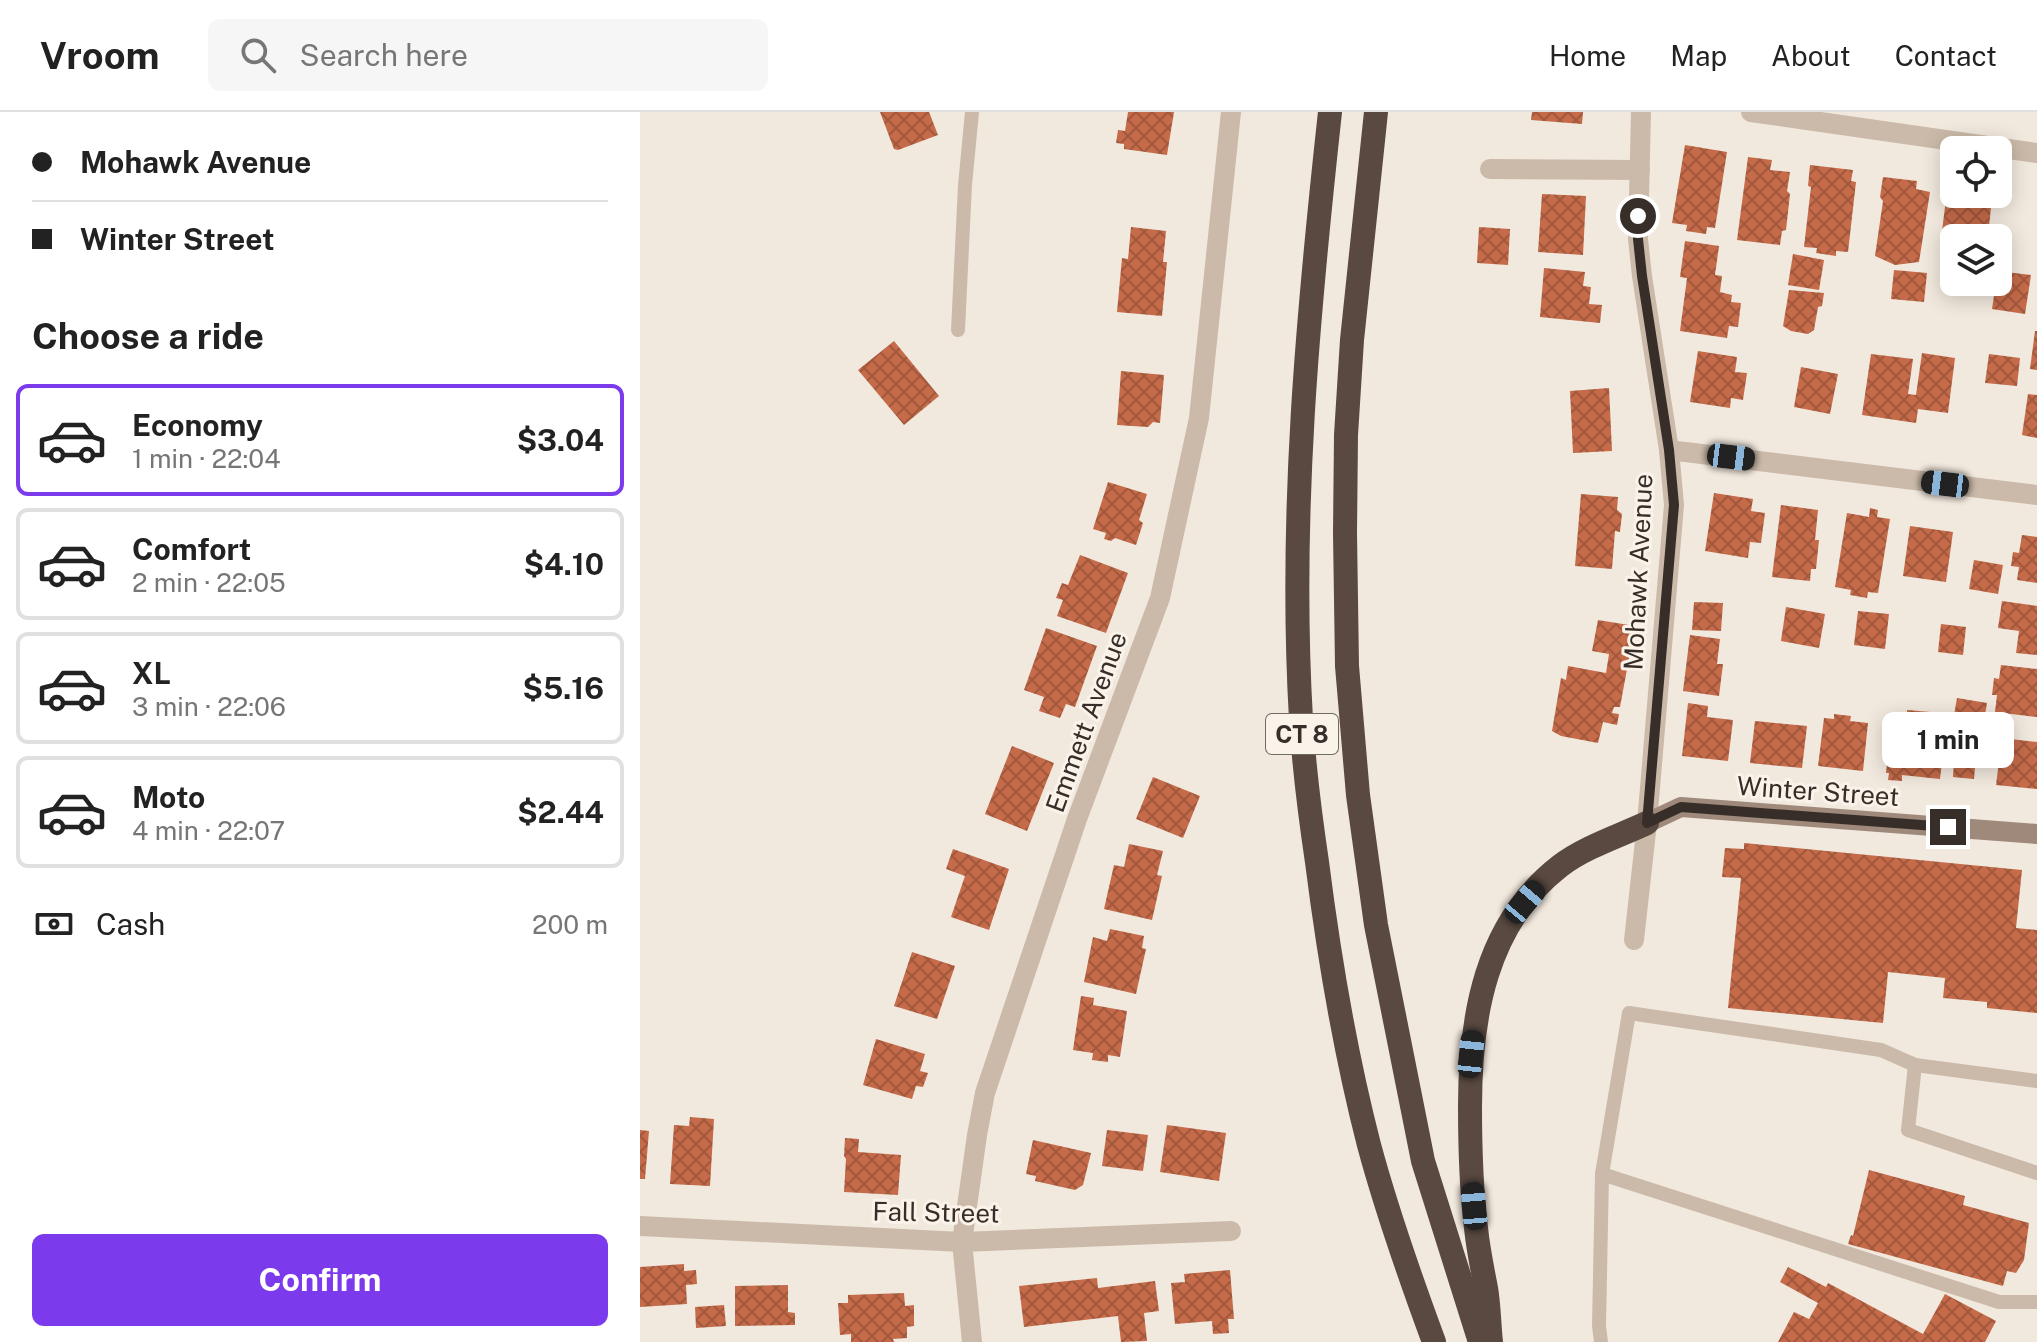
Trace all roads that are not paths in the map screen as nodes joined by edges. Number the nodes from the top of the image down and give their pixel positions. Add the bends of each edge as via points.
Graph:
1 (972, 112) edge
2 (1231, 112) edge
3 (1330, 112) edge
4 (1376, 112) edge
5 (1641, 112) edge
6 (1751, 112) edge
7 (2037, 153) edge
8 (1490, 169) dead end
9 (1640, 170) junction
10 (958, 330) dead end
11 (1669, 450) junction
12 (2037, 495) edge
13 (1647, 823) junction
14 (2037, 834) edge
15 (1634, 940) dead end
16 (1915, 1065) junction
17 (2037, 1081) edge
18 (2037, 1173) edge
19 (1602, 1174) junction
20 (640, 1226) edge
21 (1231, 1231) dead end
22 (962, 1242) junction
23 (2037, 1302) edge
24 (972, 1342) edge
25 (1434, 1342) edge
26 (1480, 1342) edge
27 (1491, 1342) edge
28 (1601, 1342) edge

1 - 10 lane
2 - 22 street, Emmett Avenue via 1199,418 1160,598 1077,819 985,1093
3 - 25 highway, CT 8 via 1300,433 1301,720 1326,936 1346,1047 1398,1244
4 - 26 highway, CT 8 via 1346,435 1347,666 1376,925 1423,1161
5 - 9 street, Mohawk Avenue
6 - 7 street
8 - 9 street
9 - 11 street, Mohawk Avenue via 1640,264
11 - 12 street
11 - 13 street, Mohawk Avenue via 1674,505
13 - 14 main road, Winter Street via 1681,807
13 - 15 street, Mohawk Avenue
13 - 27 highway via 1562,864 1540,883 1498,943 1482,989 1471,1054 1470,1162
16 - 17 lane
16 - 18 lane via 1908,1130
16 - 19 lane via 1881,1050 1629,1013
19 - 23 lane via 1999,1302
19 - 28 lane
20 - 22 street, Fall Street
21 - 22 street, Fall Street
22 - 24 street, Emmett Avenue

